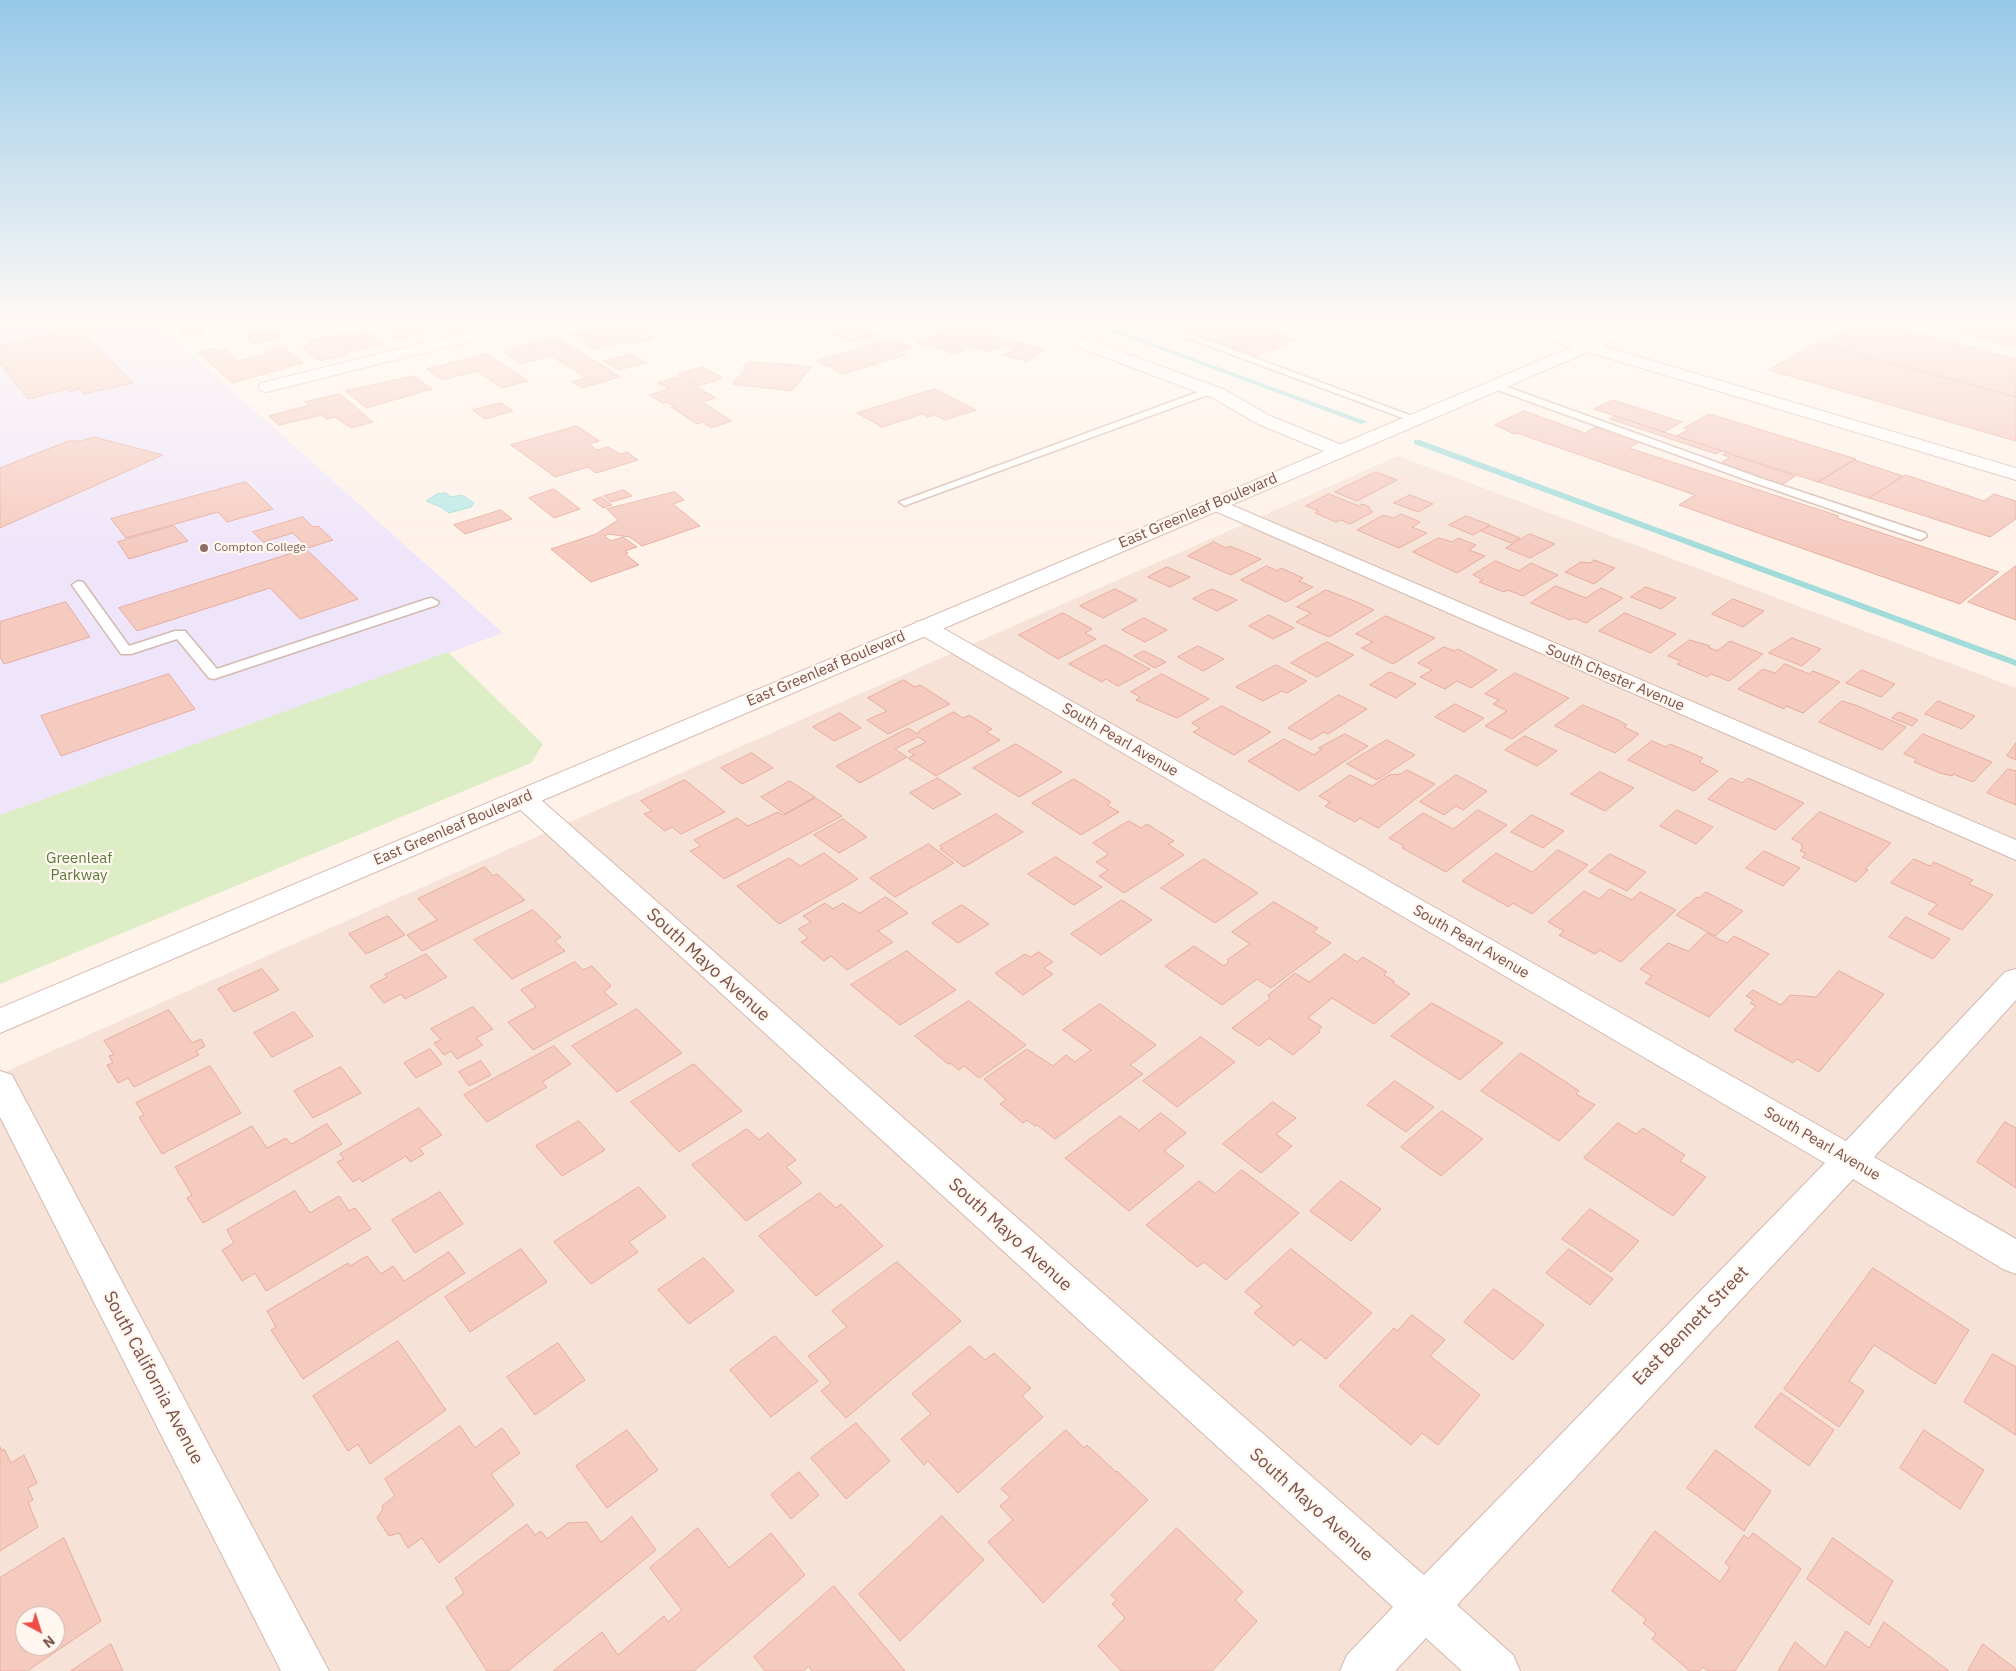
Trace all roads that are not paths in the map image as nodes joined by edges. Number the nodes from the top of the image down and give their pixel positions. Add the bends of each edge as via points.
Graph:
1 (1193, 397) edge
2 (1220, 397) edge
3 (1355, 397) edge
4 (1469, 397) edge
5 (1526, 397) edge
6 (1755, 397) edge
7 (1415, 419) junction
8 (1340, 451) junction
9 (2016, 474) edge
10 (905, 502) dead end
11 (1214, 504) junction
12 (1921, 536) dead end
13 (78, 585) dead end
14 (432, 602) dead end
15 (924, 628) junction
16 (522, 798) junction
17 (2016, 852) edge
18 (2016, 980) edge
19 (0, 1020) edge
20 (0, 1084) edge
21 (1850, 1160) junction
22 (2016, 1258) edge
23 (1424, 1606) junction
24 (306, 1671) edge
25 (1363, 1671) edge
26 (1497, 1671) edge

1 - 10 lane
2 - 8 street via 1264,420
3 - 7 lane
4 - 7 street, East Greenleaf Boulevard
5 - 12 lane
6 - 9 street
7 - 8 street, East Greenleaf Boulevard
8 - 11 street, East Greenleaf Boulevard
11 - 15 street, East Greenleaf Boulevard
11 - 17 street, South Chester Avenue
13 - 14 lane via 126,651 180,634 214,675
15 - 16 street, East Greenleaf Boulevard
15 - 21 street, South Pearl Avenue
16 - 19 street, East Greenleaf Boulevard
16 - 23 street, South Mayo Avenue
18 - 21 street, East Bennett Street
20 - 24 street, South California Avenue
21 - 22 street, South Pearl Avenue
21 - 23 street, East Bennett Street
23 - 25 street, East Bennett Street
23 - 26 street, South Mayo Avenue

